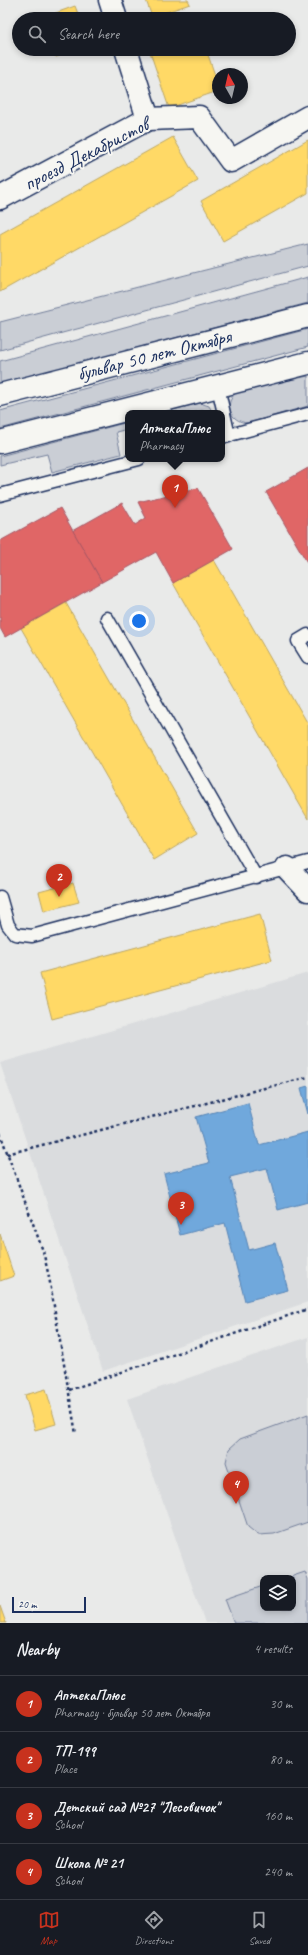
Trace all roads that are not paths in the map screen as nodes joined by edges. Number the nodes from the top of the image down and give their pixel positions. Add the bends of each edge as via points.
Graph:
1 (110, 0) edge
2 (114, 12) edge
3 (128, 56) edge
4 (308, 117) edge
5 (148, 119) junction
6 (0, 198) edge
7 (308, 316) edge
8 (308, 363) edge
9 (218, 387) junction
10 (0, 395) edge
11 (125, 410) edge
12 (127, 410) edge
13 (221, 410) edge
14 (308, 414) edge
15 (225, 436) edge
16 (0, 442) edge
17 (127, 462) edge
18 (0, 495) edge
19 (107, 618) dead end
20 (308, 635) edge
21 (308, 657) edge
22 (308, 862) edge
23 (287, 868) junction
24 (256, 877) junction
25 (308, 890) edge
26 (0, 897) edge
27 (1, 911) edge

1 - 2 main road
3 - 5 main road
4 - 5 main road, проезд Декабристов via 231,161 199,117
5 - 6 main road, проезд Декабристов
7 - 10 main road, бульвар 50 лет Октября
8 - 9 main road
9 - 12 main road
9 - 13 lane
11 - 16 main road
14 - 15 lane
17 - 18 lane
19 - 24 lane
20 - 21 lane via 298,641
22 - 23 lane
23 - 24 lane
23 - 25 main road
24 - 27 lane via 32,936 15,934
26 - 27 lane

